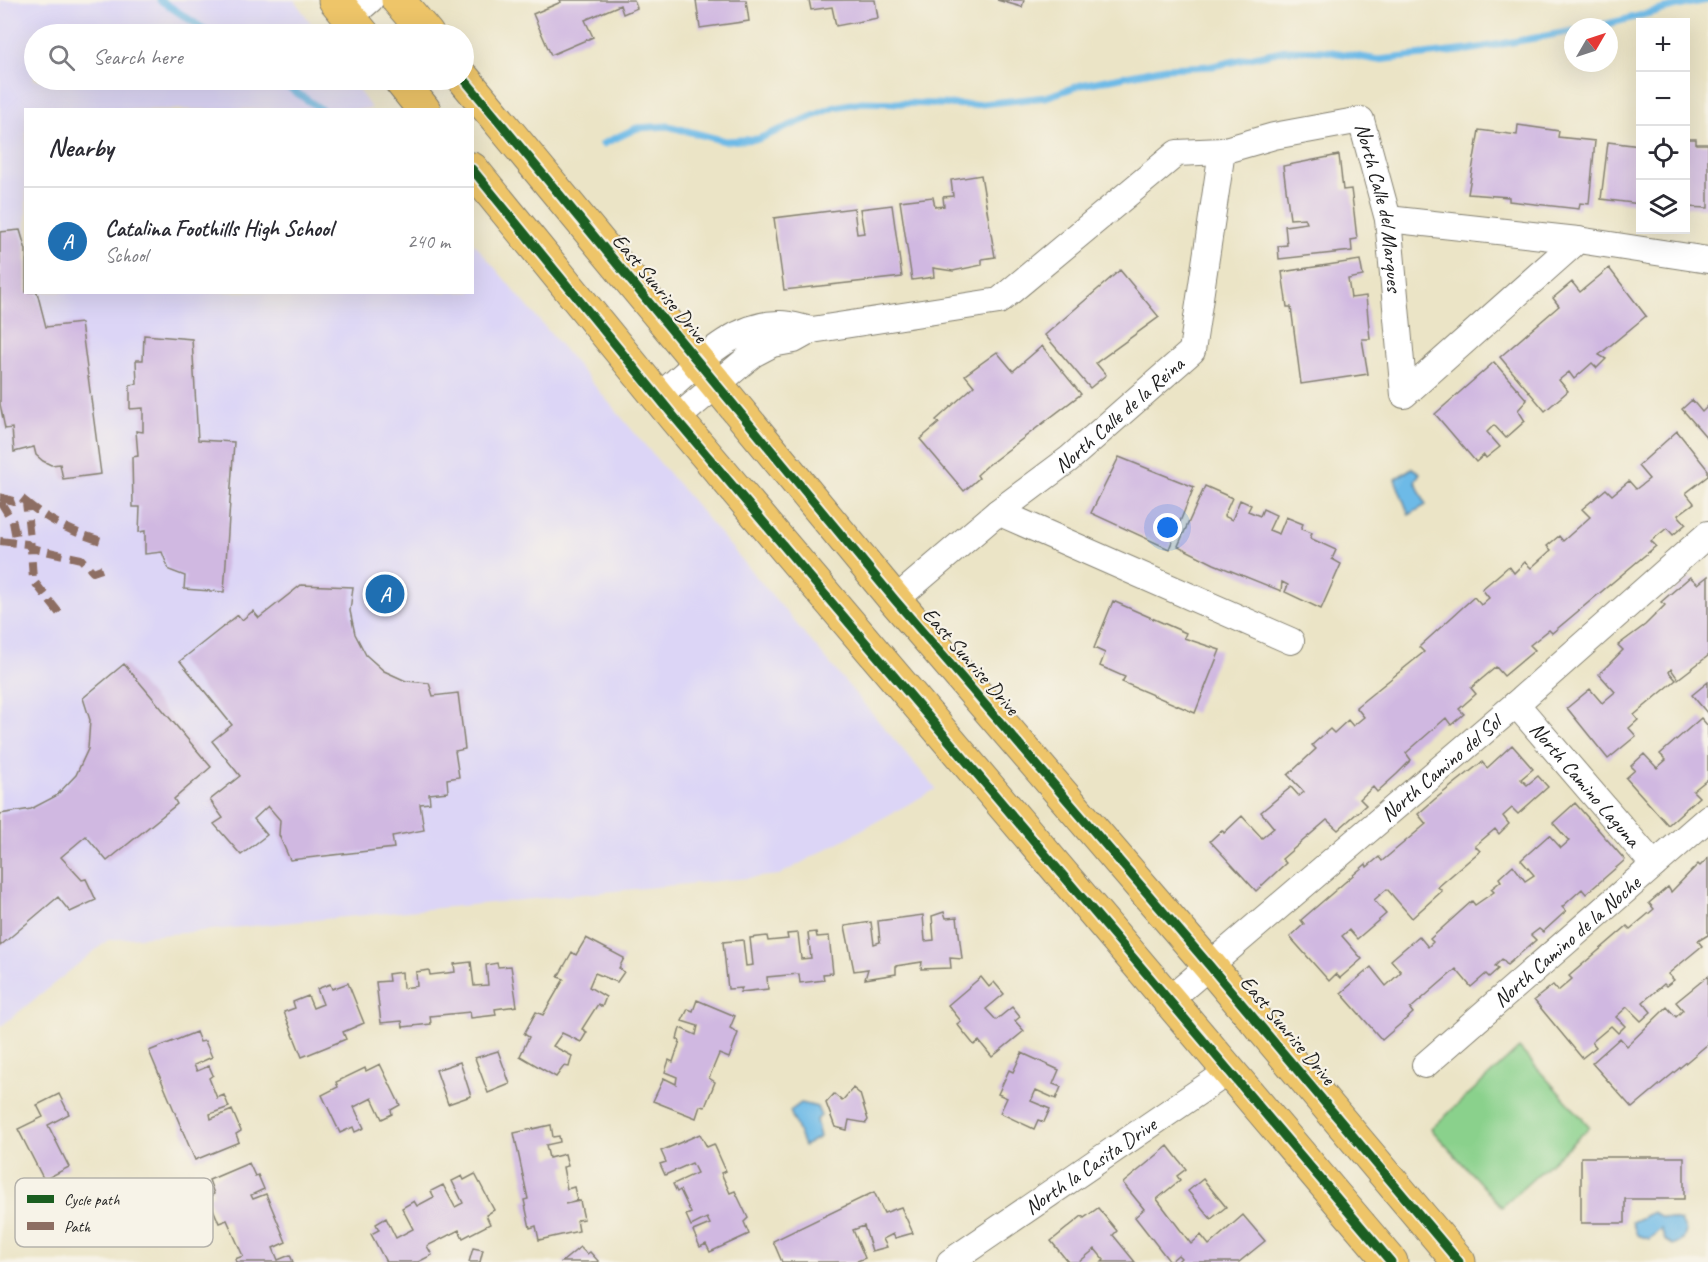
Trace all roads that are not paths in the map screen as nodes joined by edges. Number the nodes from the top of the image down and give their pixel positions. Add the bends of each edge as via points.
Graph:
1 (399, 0) edge
2 (419, 24) edge
3 (408, 90) edge
4 (473, 90) edge
5 (422, 108) edge
6 (1222, 151) junction
7 (474, 171) edge
8 (1388, 219) junction
9 (1578, 240) junction
10 (1708, 260) edge
11 (708, 375) junction
12 (667, 408) junction
13 (998, 512) junction
14 (1708, 534) edge
15 (895, 600) junction
16 (1291, 641) dead end
17 (1516, 704) junction
18 (1708, 818) edge
19 (1654, 865) junction
20 (1209, 965) junction
21 (1169, 1000) junction
22 (1425, 1065) dead end
23 (1229, 1071) junction
24 (959, 1260) edge
25 (1391, 1262) edge
26 (1458, 1262) edge

1 - 2 main road
3 - 5 main road
4 - 11 main road, East Sunrise Drive
6 - 8 street, North Calle del Marques via 1274,136 1361,120
6 - 11 street, North Calle del Marques via 1177,153 999,301 812,330 794,340 772,344
6 - 13 street, North Calle de la Reina via 1192,351 1069,459
7 - 12 main road
8 - 9 street
8 - 9 street, North Calle del Marques via 1404,395
9 - 10 street
11 - 12 street, North Calle del Marques
11 - 15 main road, East Sunrise Drive
12 - 21 main road
13 - 15 street, North Calle de la Reina
13 - 16 street
14 - 17 street, North Camino del Sol
15 - 20 main road, East Sunrise Drive
17 - 19 street, North Camino Laguna
17 - 20 street, North Camino del Sol
18 - 19 street, North Camino de la Noche
19 - 22 street, North Camino de la Noche
20 - 21 street, North Camino del Sol
20 - 26 main road, East Sunrise Drive
21 - 23 main road
23 - 24 street, North la Casita Drive
23 - 25 main road

